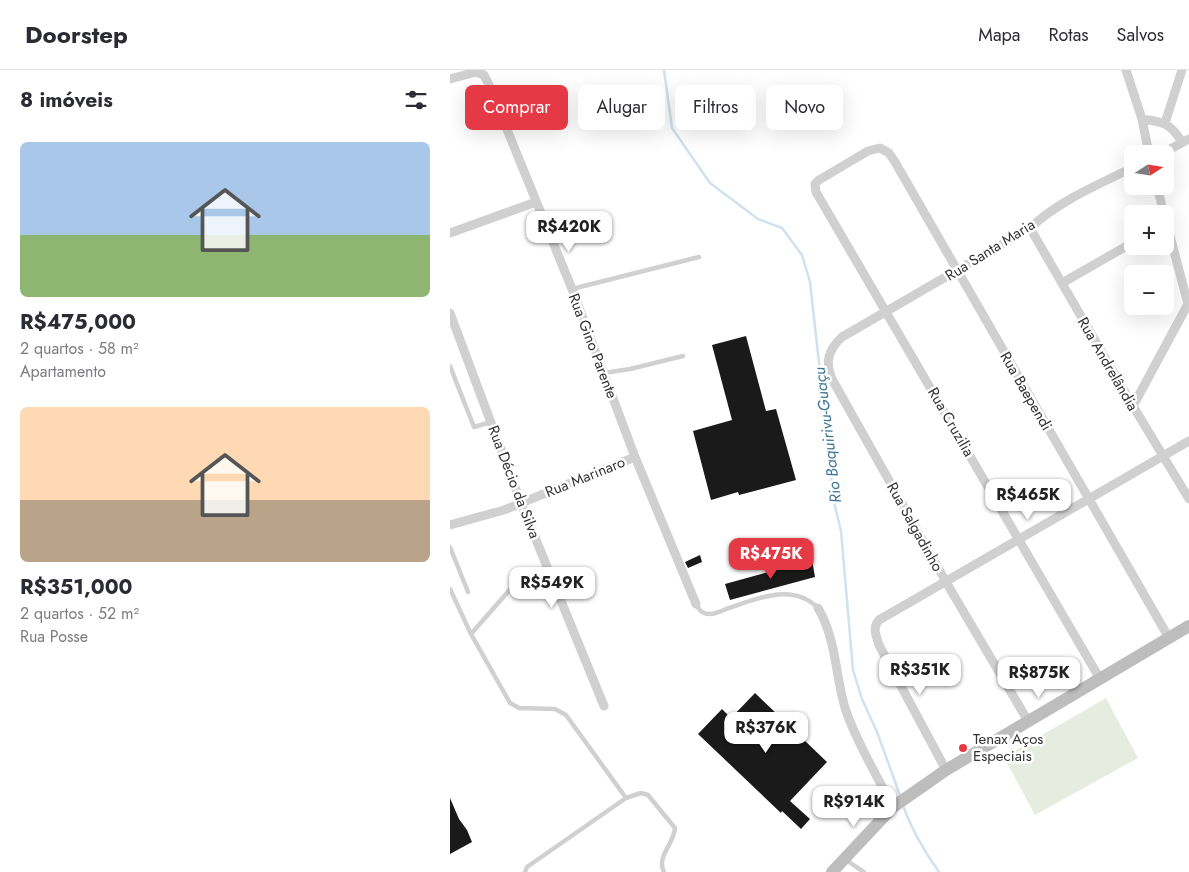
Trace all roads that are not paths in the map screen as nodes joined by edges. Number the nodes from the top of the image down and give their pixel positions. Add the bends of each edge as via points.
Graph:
1 (1126, 70) edge
2 (1182, 70) edge
3 (450, 79) edge
4 (1142, 119) junction
5 (1165, 122) junction
6 (1185, 141) edge
7 (1147, 145) edge
8 (1174, 147) edge
9 (880, 148) joint
10 (1124, 172) edge
11 (536, 202) junction
12 (1030, 228) junction
13 (450, 233) edge
14 (1124, 248) edge
15 (1174, 250) edge
16 (699, 256) dead end
17 (957, 271) junction
18 (1062, 283) junction
19 (572, 289) junction
20 (1188, 304) edge
21 (887, 312) junction
22 (450, 313) edge
23 (849, 334) joint
24 (683, 356) dead end
25 (450, 366) edge
26 (604, 374) junction
27 (1133, 406) junction
28 (491, 422) junction
29 (1189, 441) edge
30 (1164, 456) junction
31 (635, 457) junction
32 (1089, 499) junction
33 (1189, 499) edge
34 (522, 503) junction
35 (450, 526) edge
36 (1019, 540) junction
37 (450, 547) edge
38 (528, 569) dead end
39 (946, 582) junction
40 (450, 589) edge
41 (468, 592) dead end
42 (452, 602) edge
43 (696, 604) joint
44 (818, 608) joint
45 (1189, 626) edge
46 (471, 634) junction
47 (1169, 638) junction
48 (1100, 679) junction
49 (604, 706) dead end
50 (1028, 721) junction
51 (946, 770) junction
52 (626, 798) junction
53 (894, 807) junction
54 (844, 859) junction
55 (525, 872) edge
56 (664, 872) edge
57 (832, 872) edge
58 (864, 872) edge

1 - 4 street
2 - 5 street
3 - 11 street, Rua Gino Parente via 476,72 484,76
4 - 5 street
4 - 7 street
5 - 6 street
6 - 8 street
9 - 17 street, Rua Baependi via 895,162
9 - 21 street, Rua Cruzilia via 868,151 815,184 816,192
10 - 12 street, Rua Santa Maria via 1054,209
11 - 13 street
11 - 19 street, Rua Gino Parente
12 - 17 street, Rua Santa Maria
12 - 18 street, Rua Andrelândia
14 - 18 street
15 - 20 street
16 - 19 lane
17 - 21 street, Rua Santa Maria
17 - 32 street, Rua Baependi
18 - 27 street, Rua Andrelândia
19 - 26 street, Rua Gino Parente
20 - 27 street
21 - 23 street, Rua Santa Maria
21 - 36 street, Rua Cruzilia
22 - 28 street, Rua Décio da Silva
23 - 39 street, Rua Salgadinho via 831,349 829,371
24 - 26 lane
25 - 28 lane via 474,427
26 - 31 street, Rua Gino Parente
27 - 30 street, Rua Andrelândia
28 - 34 street, Rua Décio da Silva
29 - 30 street
30 - 32 street
30 - 33 street, Rua Andrelândia
31 - 34 street, Rua Marinaro
31 - 43 street, Rua Gino Parente
32 - 36 street
32 - 47 street, Rua Baependi
34 - 35 street, Rua Marinaro
34 - 49 street, Rua Décio da Silva
36 - 39 street
36 - 48 street, Rua Cruzilia
37 - 41 lane
38 - 46 lane
39 - 50 street, Rua Salgadinho
39 - 51 street via 879,620 874,629 879,645
40 - 42 lane
42 - 46 lane
43 - 44 lane, Rua Gino Parente via 704,614 714,614 780,594 799,595
44 - 53 street via 828,628 852,726
45 - 47 street
46 - 52 lane via 510,703 519,708 555,709 566,715
47 - 48 street
48 - 50 street
50 - 51 street
51 - 53 street
52 - 55 lane via 527,867
52 - 56 lane via 641,792 648,795 676,828 661,860
53 - 54 street
54 - 57 street
54 - 58 lane

